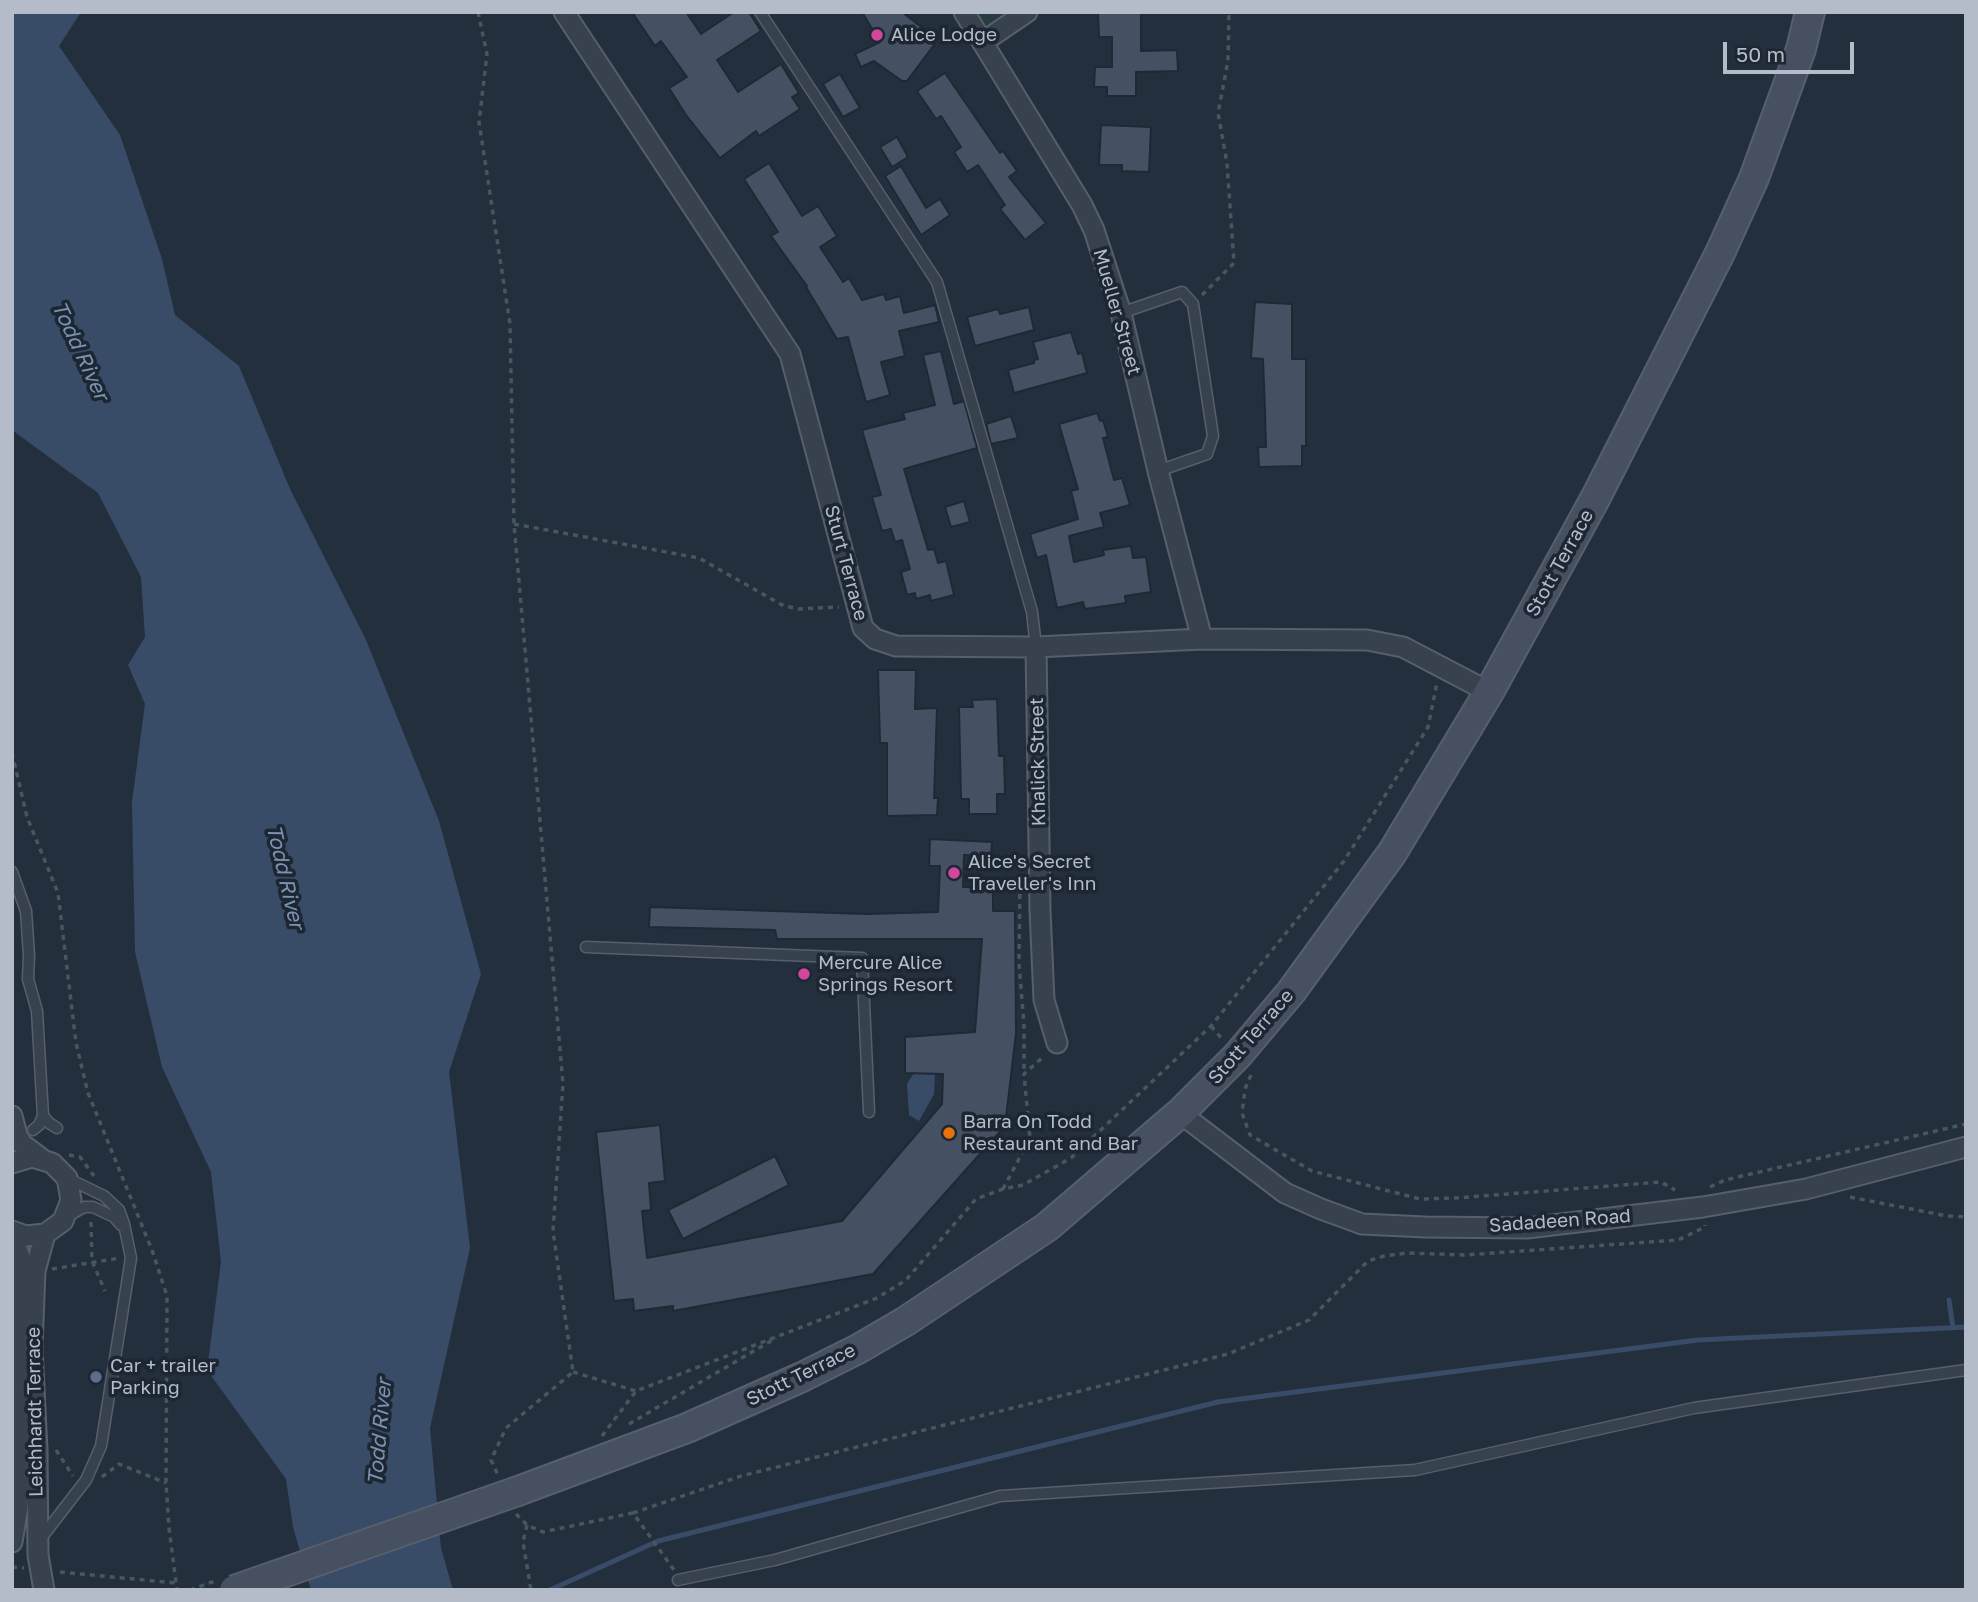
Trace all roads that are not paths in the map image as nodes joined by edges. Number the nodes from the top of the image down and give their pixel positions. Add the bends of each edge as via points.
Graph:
1 (564, 12) edge
2 (760, 12) edge
3 (964, 12) edge
4 (1027, 12) edge
5 (1810, 12) edge
6 (983, 42) junction
7 (1121, 313) junction
8 (1158, 471) junction
9 (1202, 639) junction
10 (1036, 647) junction
11 (1489, 692) junction
12 (12, 872) edge
13 (26, 911) junction
14 (12, 913) edge
15 (586, 947) dead end
16 (1057, 1043) road end
17 (869, 1112) dead end
18 (1180, 1113) junction
19 (12, 1116) edge
20 (43, 1116) junction
21 (57, 1128) dead end
22 (33, 1130) dead end
23 (1966, 1147) edge
24 (42, 1159) junction
25 (12, 1163) edge
26 (66, 1178) junction
27 (63, 1222) junction
28 (124, 1232) junction
29 (12, 1234) edge
30 (45, 1234) junction
31 (1966, 1370) edge
32 (15, 1506) edge
33 (37, 1521) junction
34 (12, 1542) edge
35 (38, 1542) junction
36 (677, 1576) road end
37 (44, 1590) edge
38 (234, 1590) edge

1 - 10 street, Sturt Terrace via 790,354 863,628 896,646
2 - 10 lane via 937,282 1032,612
3 - 6 street, Mueller Street
4 - 6 street
5 - 11 main road, Stott Terrace via 1780,111 1720,253 1596,497
6 - 7 street, Mueller Street via 1082,205
7 - 8 street, Mueller Street
7 - 8 lane via 1182,292 1193,304 1213,436 1207,454
8 - 9 street, Mueller Street
9 - 10 street, Sturt Terrace
9 - 11 street, Sturt Terrace via 1367,640 1403,647
10 - 16 street, Khalick Street via 1044,1000
11 - 18 main road, Stott Terrace via 1392,853 1291,992
12 - 13 lane
13 - 14 lane
13 - 20 lane via 28,979 37,1011
15 - 17 lane via 862,958
18 - 23 street, Sadadeen Road via 1285,1193 1362,1224 1527,1228 1702,1199 1806,1189
18 - 38 main road, Stott Terrace, bridge via 1046,1227 858,1349 687,1428 511,1495
19 - 24 street via 22,1144
20 - 21 lane
20 - 22 lane
24 - 25 street
24 - 26 street
26 - 27 street via 71,1200
26 - 28 lane via 113,1203
27 - 28 lane via 74,1211 93,1207 114,1217
27 - 30 street
28 - 35 lane via 131,1258 101,1446 86,1480
29 - 30 street
29 - 32 street, Leichhardt Terrace via 21,1260 17,1321 22,1451
30 - 33 street, Leichhardt Terrace via 35,1269 32,1348
31 - 36 lane via 1694,1408 1415,1470 1000,1496 775,1560
32 - 33 lane
32 - 34 street, Leichhardt Terrace
33 - 35 street, Leichhardt Terrace
35 - 37 street, Leichhardt Terrace

